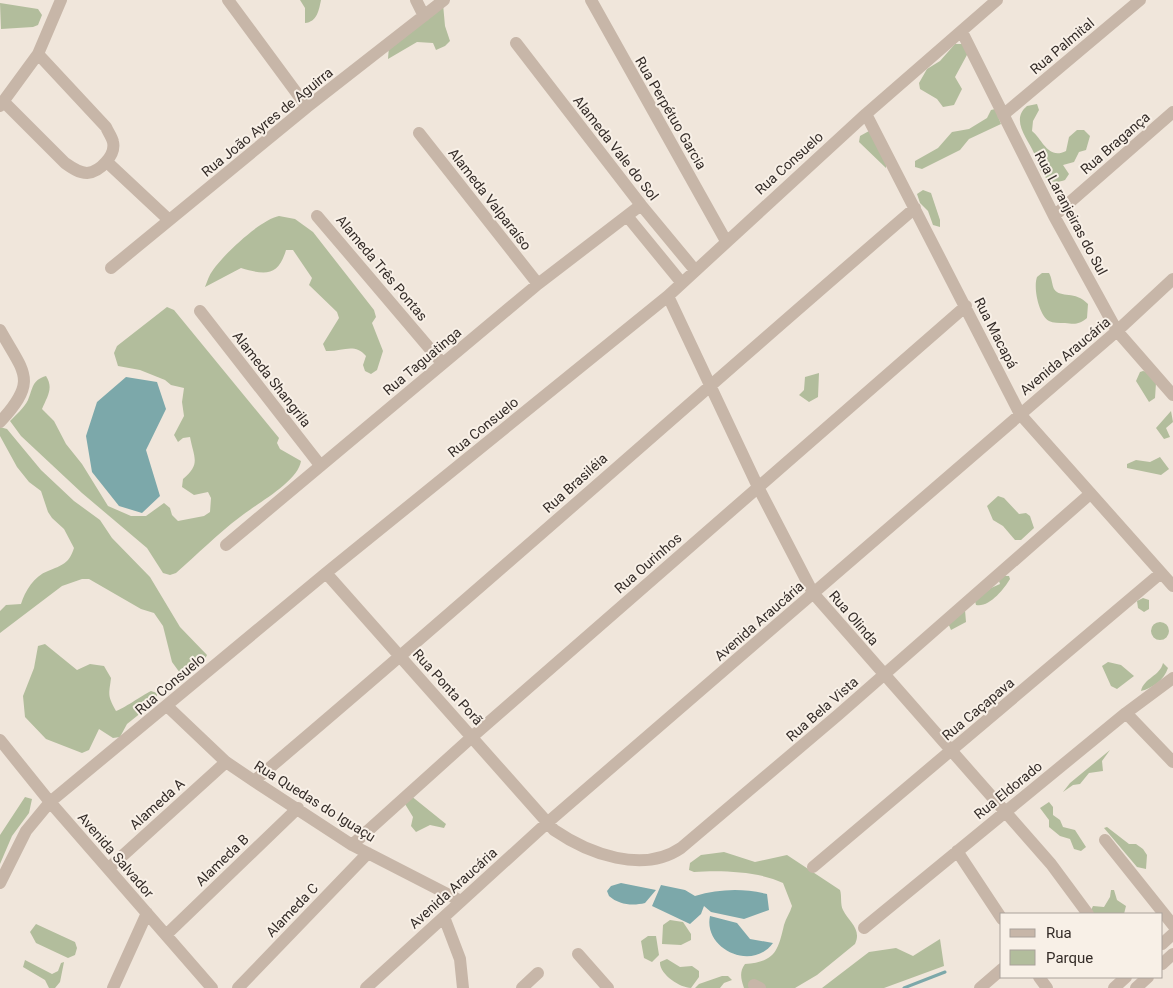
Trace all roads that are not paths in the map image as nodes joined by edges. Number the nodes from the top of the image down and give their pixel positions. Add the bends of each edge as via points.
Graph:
1 (61, 0) edge
2 (228, 0) edge
3 (416, 0) edge
4 (444, 0) edge
5 (591, 0) edge
6 (997, 0) edge
7 (1140, 0) edge
8 (424, 16) junction
9 (962, 32) junction
10 (516, 43) dead end
11 (38, 54) junction
12 (2, 104) edge
13 (307, 107) junction
14 (1173, 112) edge
15 (866, 114) junction
16 (1003, 115) junction
17 (419, 134) dead end
18 (107, 162) junction
19 (641, 205) junction
20 (915, 208) junction
21 (317, 216) dead end
22 (628, 216) junction
23 (1054, 216) junction
24 (169, 220) junction
25 (726, 241) junction
26 (111, 268) dead end
27 (694, 269) junction
28 (1173, 279) edge
29 (681, 282) junction
30 (538, 284) junction
31 (668, 296) junction
32 (966, 306) junction
33 (200, 311) dead end
34 (0, 330) edge
35 (1117, 332) junction
36 (442, 363) junction
37 (710, 384) junction
38 (1173, 395) edge
39 (1020, 414) junction
40 (0, 422) edge
41 (320, 465) junction
42 (758, 487) junction
43 (1090, 494) junction
44 (226, 545) dead end
45 (326, 573) junction
46 (1161, 573) junction
47 (1173, 586) edge
48 (813, 594) junction
49 (401, 658) junction
50 (884, 675) junction
51 (1173, 678) edge
52 (168, 706) junction
53 (1126, 713) junction
54 (473, 736) junction
55 (0, 740) edge
56 (952, 750) junction
57 (226, 762) junction
58 (1173, 762) edge
59 (254, 781) junction
60 (50, 802) junction
61 (298, 808) junction
62 (1006, 812) junction
63 (547, 823) junction
64 (1105, 840) dead end
65 (352, 845) junction
66 (957, 851) junction
67 (368, 853) junction
68 (813, 867) dead end
69 (109, 868) junction
70 (0, 883) edge
71 (461, 901) junction
72 (146, 913) junction
73 (1087, 913) edge
74 (444, 917) junction
75 (1000, 917) edge
76 (1173, 925) edge
77 (864, 928) dead end
78 (167, 934) junction
79 (1173, 934) edge
80 (1163, 943) edge
81 (578, 954) dead end
82 (1173, 954) edge
83 (1163, 963) edge
84 (1000, 971) edge
85 (538, 973) dead end
86 (1125, 978) edge
87 (1147, 978) edge
88 (604, 987) edge
89 (113, 988) edge
90 (212, 988) edge
91 (238, 988) edge
92 (366, 988) edge
93 (463, 988) edge
94 (522, 988) edge
95 (980, 988) edge
96 (1114, 988) edge
97 (1136, 988) edge

1 - 11 street
2 - 13 street
3 - 8 street
4 - 8 street, Rua João Ayres de Aguirra
5 - 25 street, Rua Perpétuo Garcia
6 - 9 street, Rua Consuelo
7 - 16 street, Rua Palmital
8 - 13 street, Rua João Ayres de Aguirra
9 - 15 street, Rua Consuelo
9 - 16 street, Rua Laranjeiras do Sul
10 - 19 street, Alameda Vale do Sol
11 - 12 street
11 - 18 street via 106,127 113,141
12 - 18 street via 76,170 95,171
13 - 24 street, Rua João Ayres de Aguirra
14 - 23 street, Rua Bragança
15 - 20 street, Rua Macapá
15 - 25 street, Rua Consuelo
16 - 23 street, Rua Laranjeiras do Sul
17 - 30 street, Alameda Valparaíso
18 - 24 street
19 - 22 street, Rua Taguatinga
19 - 27 street, Alameda Vale do Sol
20 - 32 street, Rua Macapá
20 - 37 street, Rua Brasiléia
21 - 36 street, Alameda Três Pontas
22 - 29 street
22 - 30 street, Rua Taguatinga
23 - 35 street, Rua Laranjeiras do Sul
24 - 26 street, Rua João Ayres de Aguirra
25 - 27 street, Rua Consuelo
27 - 29 street, Rua Consuelo
28 - 35 street, Avenida Araucária
29 - 31 street, Rua Consuelo
30 - 36 street, Rua Taguatinga
31 - 37 street, Rua Olinda
31 - 45 street, Rua Consuelo
32 - 39 street, Rua Macapá
32 - 42 street, Rua Ourinhos
33 - 41 street, Alameda Shangrila
34 - 40 street via 25,374 25,385
35 - 38 street, Rua Laranjeiras do Sul
35 - 39 street, Avenida Araucária
36 - 41 street, Rua Taguatinga
37 - 42 street, Rua Olinda
37 - 49 street, Rua Brasiléia
39 - 43 street, Rua Macapá
39 - 48 street, Avenida Araucária
41 - 44 street, Rua Taguatinga
42 - 48 street, Rua Olinda
42 - 54 street, Rua Ourinhos
43 - 46 street, Rua Macapá
43 - 50 street, Rua Bela Vista
45 - 49 street, Rua Ponta Porã
45 - 52 street, Rua Consuelo
46 - 47 street, Rua Macapá
46 - 56 street, Rua Caçapava
48 - 50 street, Rua Olinda
48 - 63 street, Avenida Araucária
49 - 54 street, Rua Ponta Porã
49 - 59 street, Rua Brasiléia
50 - 56 street, Rua Olinda
50 - 63 street, Rua Bela Vista via 671,855 638,860 612,857 580,847
51 - 53 street, Rua Eldorado
52 - 57 street, Rua Quedas do Iguaçu
52 - 60 street, Rua Consuelo
53 - 58 street
53 - 62 street, Rua Eldorado
54 - 63 street, Rua Ponta Porã
54 - 65 street, Rua Ourinhos
55 - 60 street, Avenida Salvador
56 - 62 street, Rua Olinda
56 - 68 street, Rua Caçapava
57 - 59 street, Rua Quedas do Iguaçu
57 - 69 street, Alameda A
59 - 61 street, Rua Quedas do Iguaçu
60 - 69 street, Avenida Salvador
60 - 70 street, Rua Consuelo via 26,832
61 - 65 street, Rua Quedas do Iguaçu
61 - 78 street, Alameda B
62 - 66 street, Rua Eldorado
62 - 73 street, Rua Olinda
63 - 71 street, Avenida Araucária
64 - 76 street
65 - 67 street, Rua Quedas do Iguaçu
66 - 75 street
66 - 77 street, Rua Eldorado
67 - 71 street, Rua Quedas do Iguaçu
67 - 91 street, Alameda C
69 - 72 street, Avenida Salvador
71 - 74 street, Avenida Araucária
72 - 78 street, Avenida Salvador
72 - 89 street
74 - 92 street, Avenida Araucária
74 - 93 street via 460,959
78 - 90 street, Avenida Salvador
79 - 80 street
81 - 88 street
82 - 83 street
84 - 95 street
85 - 94 street
86 - 96 street
87 - 97 street

